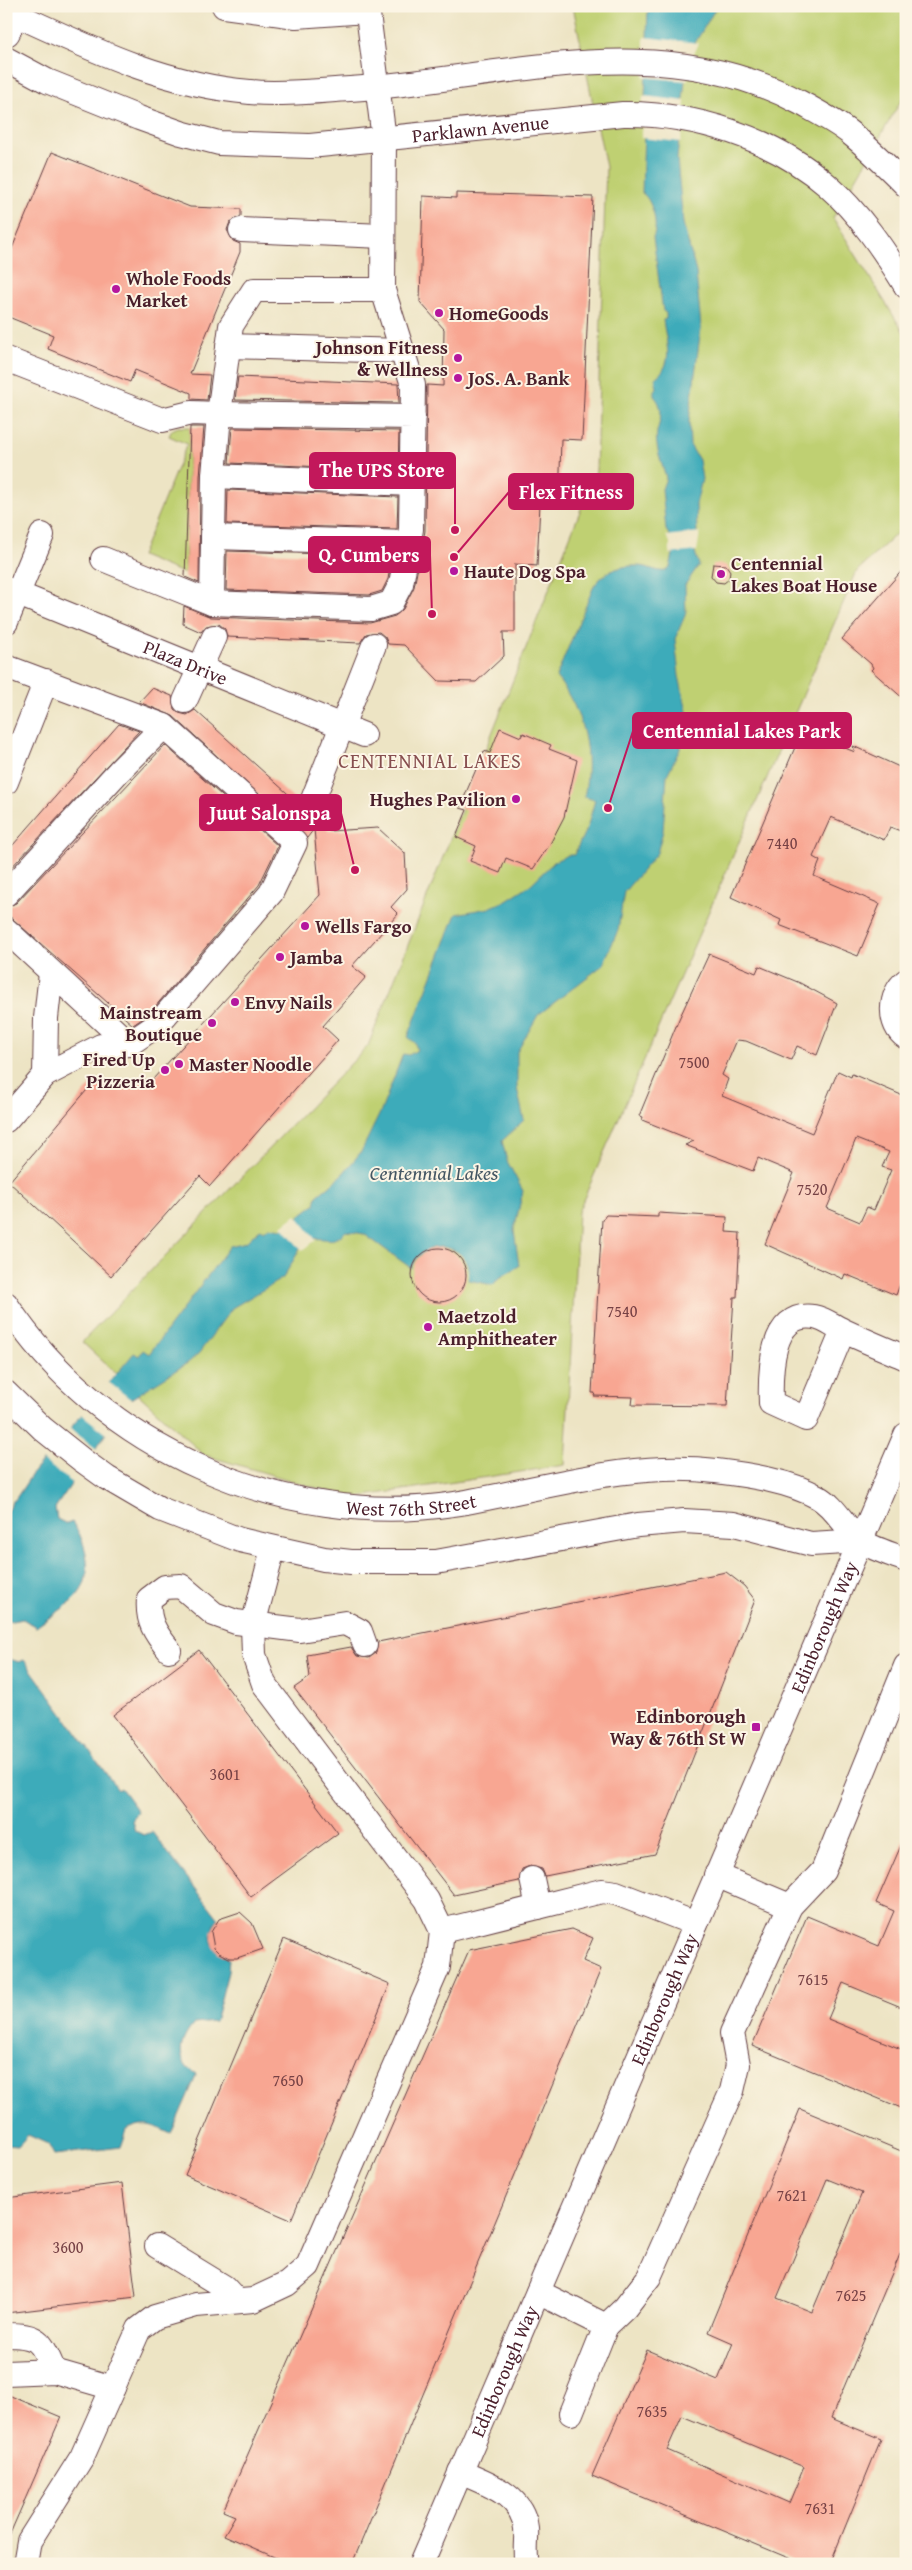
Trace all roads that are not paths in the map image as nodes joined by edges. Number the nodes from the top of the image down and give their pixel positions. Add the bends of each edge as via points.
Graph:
1 (224, 6) edge
2 (367, 8) edge
3 (11, 15) edge
4 (6, 59) edge
5 (377, 87) junction
6 (384, 139) junction
7 (906, 185) edge
8 (241, 230) dead end
9 (383, 236) junction
10 (906, 286) edge
11 (383, 290) junction
12 (228, 346) junction
13 (402, 351) junction
14 (6, 359) edge
15 (220, 414) junction
16 (413, 417) junction
17 (214, 476) junction
18 (412, 484) junction
19 (42, 535) dead end
20 (213, 538) junction
21 (408, 544) junction
22 (103, 559) dead end
23 (12, 592) edge
24 (212, 603) junction
25 (6, 622) edge
26 (214, 637) dead end
27 (374, 645) dead end
28 (6, 667) edge
29 (200, 668) junction
30 (46, 680) junction
31 (185, 701) dead end
32 (164, 726) junction
33 (341, 726) junction
34 (364, 735) dead end
35 (6, 782) edge
36 (308, 812) dead end
37 (6, 894) edge
38 (6, 930) edge
39 (51, 973) junction
40 (906, 981) edge
41 (906, 1038) edge
42 (129, 1044) junction
43 (45, 1075) junction
44 (6, 1120) edge
45 (6, 1304) edge
46 (843, 1331) dead end
47 (906, 1358) edge
48 (9, 1396) edge
49 (906, 1435) edge
50 (861, 1541) junction
51 (273, 1548) junction
52 (906, 1560) edge
53 (253, 1625) junction
54 (365, 1645) dead end
55 (169, 1650) dead end
56 (906, 1666) edge
57 (716, 1875) junction
58 (532, 1879) dead end
59 (790, 1906) junction
60 (538, 1907) junction
61 (696, 1924) junction
62 (442, 1931) junction
63 (157, 2246) dead end
64 (538, 2292) junction
65 (237, 2301) junction
66 (606, 2326) junction
67 (6, 2335) edge
68 (54, 2371) junction
69 (6, 2373) edge
70 (113, 2388) junction
71 (572, 2413) dead end
72 (460, 2472) junction
73 (25, 2564) edge
74 (421, 2564) edge
75 (527, 2564) edge

1 - 2 street via 296,16
2 - 5 street
3 - 5 street via 144,70 210,87 286,93
4 - 6 street, Parklawn Avenue via 46,81 139,118 219,143 310,146
5 - 6 street
5 - 7 street via 582,63 642,61 706,68 774,89 816,111 848,132
6 - 9 street
6 - 10 street, Parklawn Avenue via 588,117 641,114 695,121 759,143 794,161 826,185 860,218
8 - 9 street
9 - 11 street
11 - 12 street via 254,290 231,326
11 - 13 street
12 - 13 street
12 - 15 street
13 - 16 street via 413,385
14 - 15 street via 162,420 191,413
15 - 16 street
15 - 17 street
16 - 18 street
17 - 18 street
17 - 20 street
18 - 21 street
19 - 23 street
20 - 21 street
20 - 24 street
21 - 24 street via 401,584 392,603 372,609
22 - 24 street
23 - 25 street
23 - 29 street, Plaza Drive
26 - 29 street
27 - 33 street
28 - 30 street
29 - 31 street
29 - 33 street, Plaza Drive
30 - 32 street
30 - 35 street
32 - 37 street
32 - 42 street via 295,843 271,893 157,1025
33 - 34 street, Plaza Drive
33 - 36 street
38 - 39 street
39 - 42 street
39 - 43 street
40 - 41 street via 895,993 892,1013
42 - 43 street via 101,1046
43 - 44 street
45 - 50 street, West 76th Street via 51,1360 82,1391 165,1450 240,1483 306,1501 385,1510 452,1504 608,1475 664,1469 717,1471 777,1483 820,1497
46 - 47 street
48 - 51 street, West 76th Street via 43,1429 107,1478 184,1519 240,1540
49 - 50 street, Edinborough Way
50 - 51 street, West 76th Street via 811,1544 734,1524 684,1522 638,1525 436,1562 351,1562
50 - 52 street, West 76th Street
50 - 57 street, Edinborough Way
51 - 53 street
53 - 54 street via 300,1630 345,1623 360,1631
53 - 55 street via 214,1614 181,1586 164,1587 149,1598 147,1614
53 - 62 street via 254,1655 264,1684 427,1900
56 - 59 street via 823,1871
57 - 59 street
57 - 61 street, Edinborough Way
58 - 60 street
59 - 66 street via 732,2033 738,2065 732,2091 649,2277
60 - 61 street via 602,1891 616,1893
60 - 62 street
61 - 64 street, Edinborough Way
62 - 65 street via 438,1967 308,2266 287,2284 253,2300
63 - 65 street via 224,2286
64 - 66 street
64 - 72 street, Edinborough Way
65 - 70 street via 196,2305 155,2317 139,2329
66 - 71 street
67 - 68 street via 26,2335 39,2341
68 - 69 street
68 - 70 street
70 - 73 street via 82,2457 29,2541
72 - 74 street, Edinborough Way
72 - 75 street via 502,2492 520,2509 525,2526

